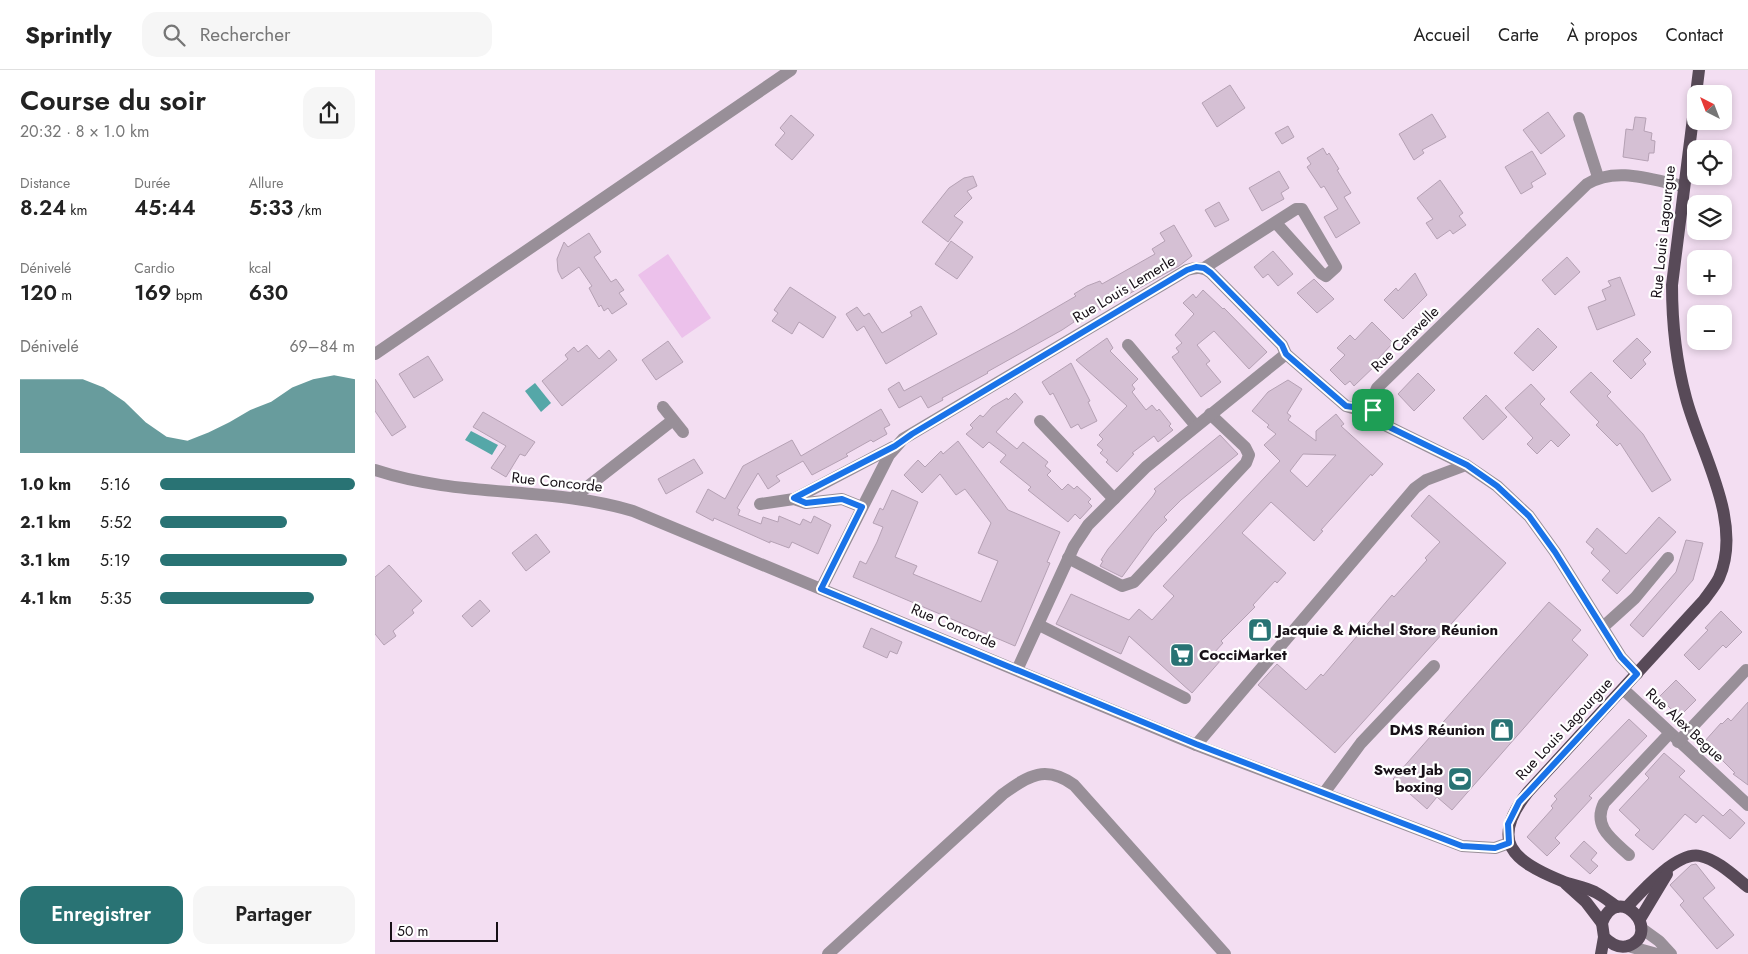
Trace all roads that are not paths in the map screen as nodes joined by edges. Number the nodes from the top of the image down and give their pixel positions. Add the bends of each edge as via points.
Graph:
1 (791, 70) edge
2 (1699, 70) edge
3 (1579, 118) dead end
4 (1598, 177) junction
5 (1683, 186) junction
6 (1276, 222) junction
7 (1204, 268) junction
8 (1128, 345) dead end
9 (375, 354) edge
10 (1286, 354) junction
11 (663, 407) dead end
12 (1373, 410) junction
13 (1210, 414) junction
14 (673, 420) junction
15 (1040, 420) dead end
16 (1196, 426) junction
17 (683, 432) dead end
18 (895, 446) junction
19 (1467, 465) junction
20 (375, 470) edge
21 (573, 498) junction
22 (794, 498) junction
23 (1114, 499) junction
24 (760, 504) dead end
25 (862, 507) junction
26 (1068, 558) junction
27 (1668, 558) dead end
28 (821, 589) junction
29 (1039, 625) junction
30 (1603, 627) junction
31 (1434, 666) dead end
32 (1017, 670) junction
33 (1746, 670) dead end
34 (1637, 674) junction
35 (1623, 689) junction
36 (1185, 698) dead end
37 (1674, 738) junction
38 (1196, 744) junction
39 (1323, 793) junction
40 (1748, 805) edge
41 (1509, 843) junction
42 (1629, 855) dead end
43 (1671, 865) junction
44 (1562, 881) junction
45 (1748, 887) edge
46 (1622, 907) junction
47 (1602, 923) junction
48 (1641, 923) junction
49 (1604, 937) junction
50 (1623, 949) edge
51 (828, 954) edge
52 (1225, 954) edge
53 (1601, 954) edge
54 (1657, 954) edge
55 (1671, 954) edge

1 - 9 street
2 - 5 main road, Rue Louis Lagourgue
3 - 4 street
4 - 5 street via 1624,175
4 - 12 street, Rue Caravelle via 1577,193 1377,388 1372,400
5 - 34 main road, Rue Louis Lagourgue via 1672,285 1677,363 1686,399 1717,486 1725,524 1726,554 1719,578 1704,600
6 - 6 street, Rue Louis Lemerle via 1296,209 1302,209 1336,267 1326,276 1321,273
6 - 7 street, Rue Louis Lemerle
7 - 10 street via 1282,345
7 - 18 street, Rue Louis Lemerle via 1187,270
8 - 16 street
10 - 12 street via 1346,406
10 - 13 street
11 - 14 street
12 - 19 street via 1383,424
13 - 16 street
13 - 26 street via 1245,447 1249,455 1134,582 1122,586
14 - 17 street
14 - 21 street
15 - 23 street
16 - 23 street via 1146,467
18 - 22 street, Rue Louis Lemerle
18 - 25 street, Rue Louis Lemerle
19 - 30 street via 1497,486 1529,516
19 - 38 street via 1415,488
20 - 21 street, Rue Concorde via 396,477 474,490
21 - 28 street, Rue Concorde via 633,511
22 - 24 street, Rue Louis Lemerle
22 - 25 street, Rue Louis Lemerle via 806,503 842,499
23 - 26 street via 1088,525
25 - 28 street, Rue Louis Lemerle
26 - 29 street
27 - 30 street via 1635,598
28 - 32 street, Rue Concorde
29 - 32 street
29 - 36 street
30 - 34 street via 1621,657
31 - 39 street via 1361,743
32 - 38 street, Rue Concorde
33 - 37 street
34 - 35 main road, Rue Louis Lagourgue
35 - 37 street, Rue Alex Begue
35 - 41 main road, Rue Louis Lagourgue via 1519,802 1508,824
37 - 40 street, Rue Alex Begue
37 - 42 street via 1604,803 1600,811 1604,832
38 - 39 street, Rue Concorde
39 - 41 street, Rue Concorde via 1462,846 1495,848
41 - 44 main road via 1523,862
43 - 45 main road via 1699,856 1729,872
43 - 46 main road
43 - 48 main road
44 - 46 main road via 1594,892
44 - 47 main road via 1586,902
46 - 47 main road via 1605,916
46 - 48 main road via 1635,912
47 - 49 main road
48 - 50 main road via 1639,935
48 - 55 street
49 - 50 main road
49 - 53 main road
50 - 54 street
51 - 52 street via 1003,794 1035,775 1049,773 1075,785

